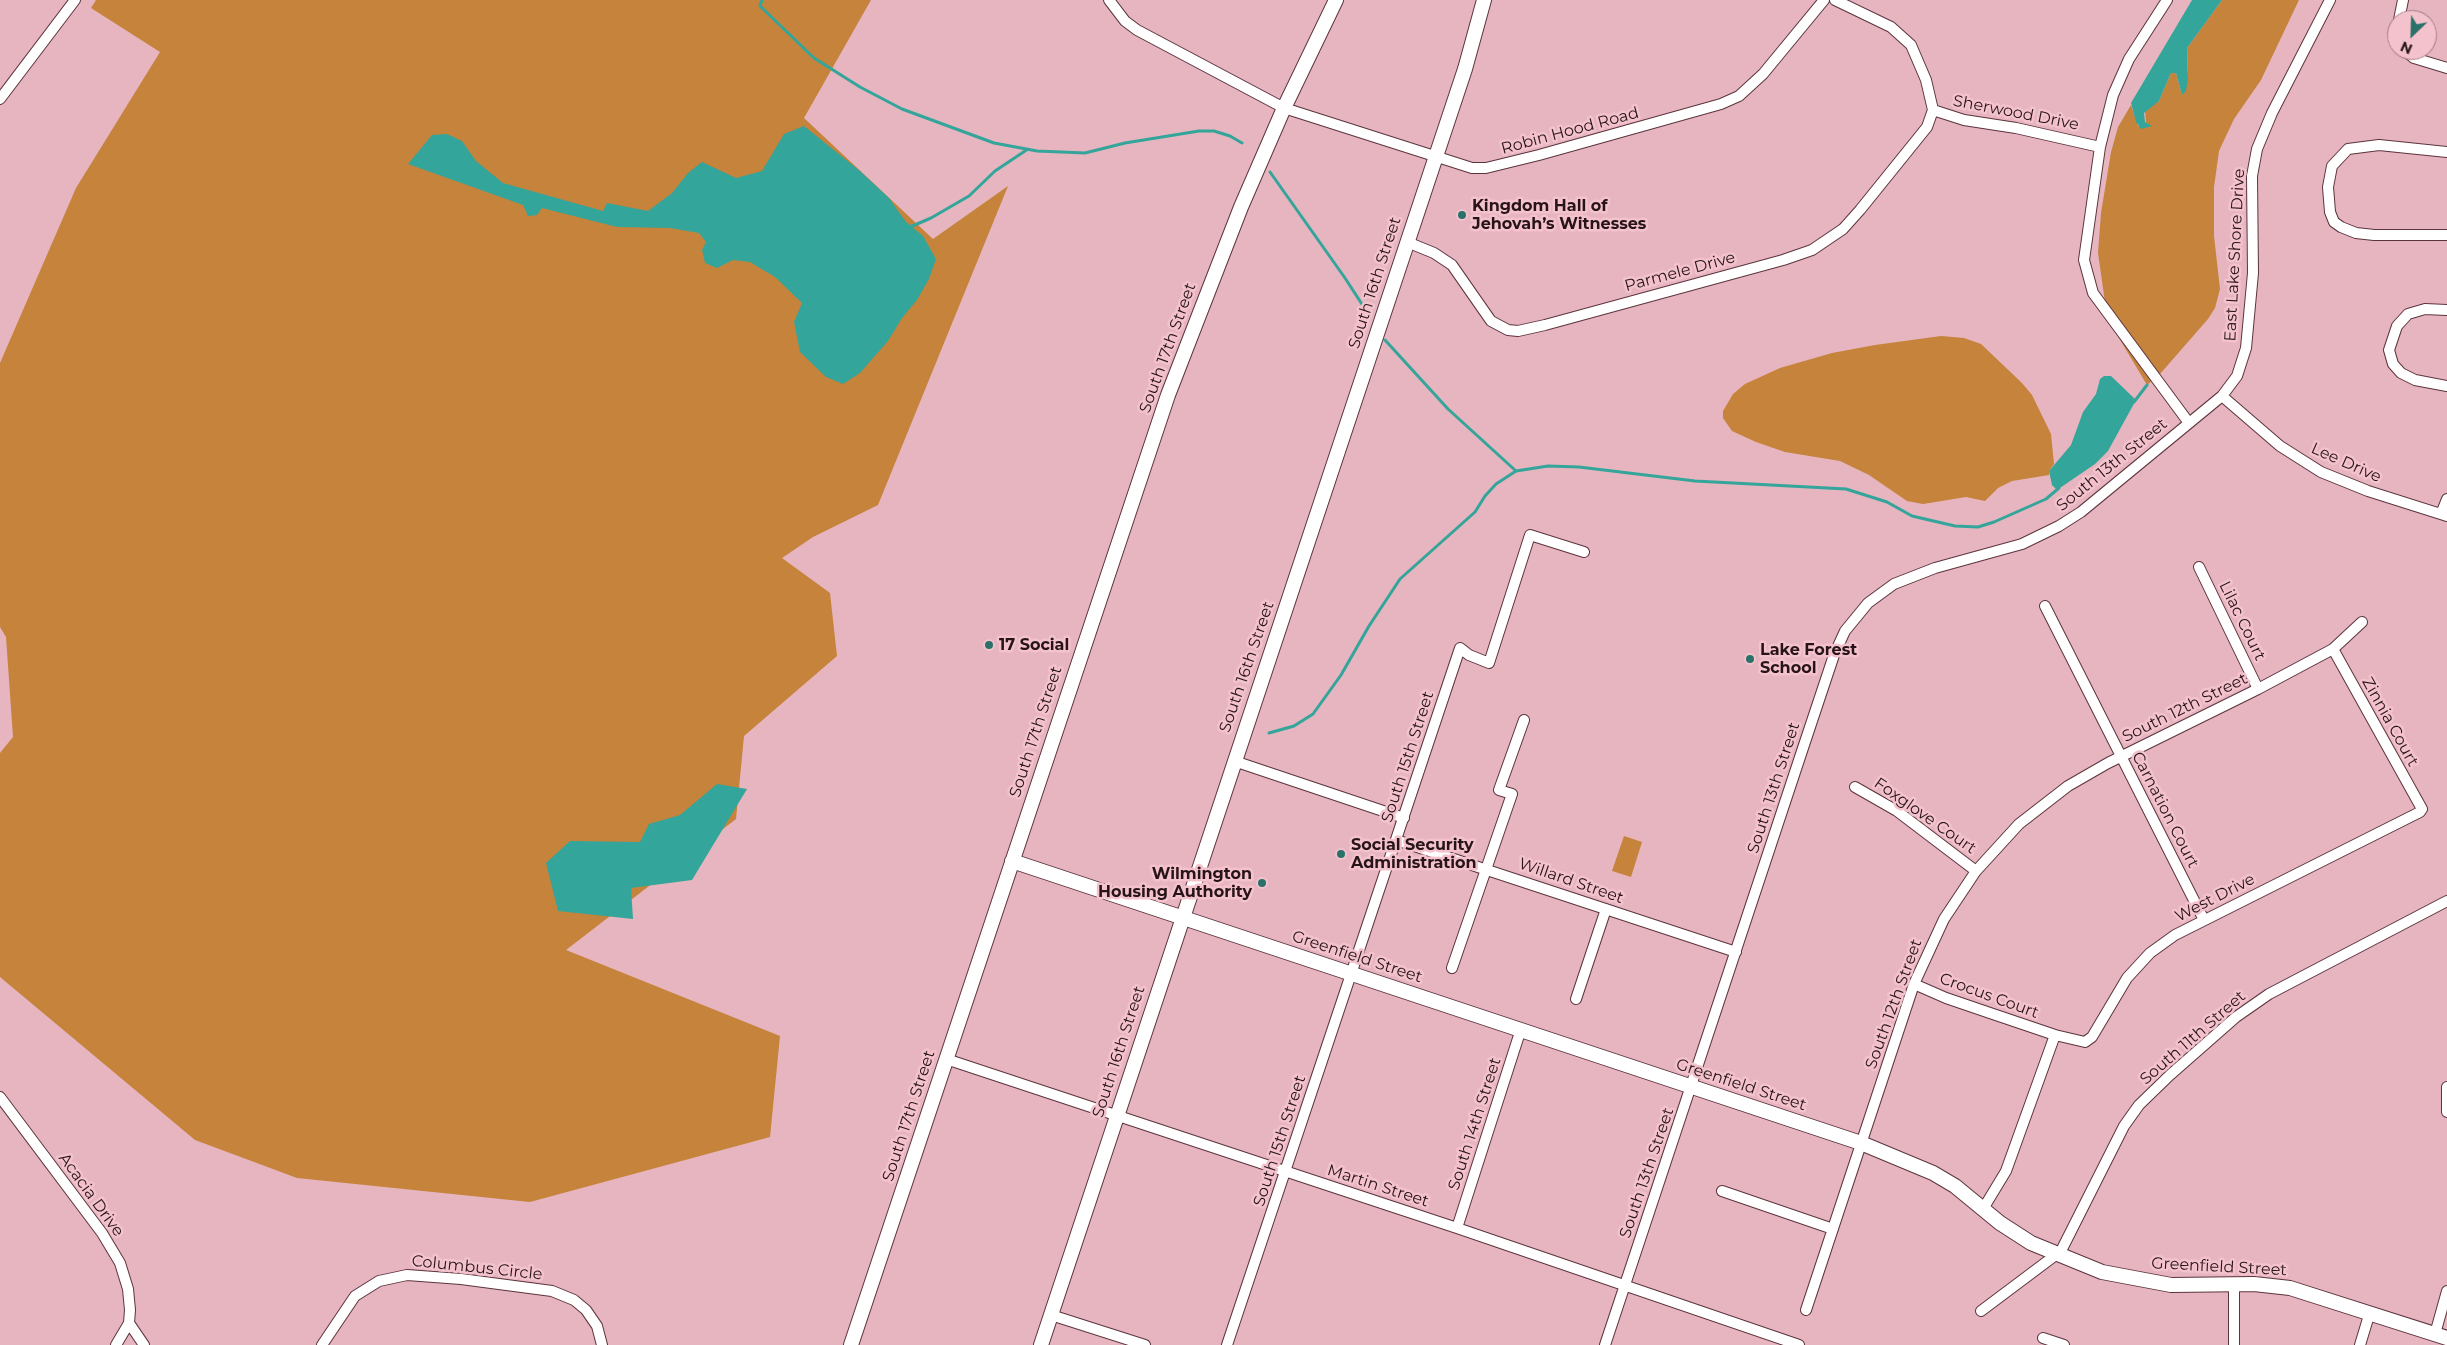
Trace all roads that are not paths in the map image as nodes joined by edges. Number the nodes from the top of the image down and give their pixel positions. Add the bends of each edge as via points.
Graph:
1 (75, 0) edge
2 (1108, 0) edge
3 (1336, 0) edge
4 (1484, 0) edge
5 (1824, 0) edge
6 (1835, 0) edge
7 (2167, 0) edge
8 (2330, 0) edge
9 (2421, 60) edge
10 (2447, 68) edge
11 (0, 99) edge
12 (1284, 108) junction
13 (1934, 110) junction
14 (2100, 146) junction
15 (2447, 152) edge
16 (1435, 157) junction
17 (2447, 235) edge
18 (1407, 242) junction
19 (2447, 310) edge
20 (2447, 386) edge
21 (2222, 396) junction
22 (2189, 423) junction
23 (2447, 499) edge
24 (2444, 515) edge
25 (1584, 552) dead end
26 (2199, 567) dead end
27 (2045, 606) dead end
28 (2362, 622) dead end
29 (2333, 649) junction
30 (2258, 689) junction
31 (1524, 720) dead end
32 (2121, 756) junction
33 (1234, 761) junction
34 (1855, 787) dead end
35 (2422, 809) joint
36 (1404, 818) junction
37 (1396, 840) junction
38 (1012, 862) junction
39 (1485, 869) junction
40 (1976, 871) junction
41 (2447, 901) edge
42 (1606, 909) junction
43 (1182, 917) junction
44 (2204, 920) junction
45 (1736, 952) junction
46 (1452, 968) dead end
47 (1350, 974) junction
48 (1914, 984) junction
49 (1576, 999) dead end
50 (1521, 1029) junction
51 (2055, 1035) junction
52 (946, 1059) junction
53 (1691, 1087) junction
54 (2447, 1087) edge
55 (0, 1097) edge
56 (2447, 1112) edge
57 (1116, 1117) junction
58 (1861, 1143) junction
59 (1286, 1172) junction
60 (1722, 1191) dead end
61 (1983, 1209) junction
62 (1457, 1228) junction
63 (1833, 1229) junction
64 (2057, 1255) junction
65 (2234, 1284) junction
66 (1625, 1285) junction
67 (2447, 1291) edge
68 (1806, 1310) dead end
69 (1981, 1311) dead end
70 (2370, 1312) junction
71 (1051, 1315) junction
72 (129, 1323) junction
73 (2441, 1336) edge
74 (2043, 1338) dead end
75 (1796, 1344) edge
76 (116, 1345) edge
77 (144, 1345) edge
78 (322, 1345) edge
79 (602, 1345) edge
80 (851, 1345) edge
81 (1041, 1345) edge
82 (1145, 1345) edge
83 (1227, 1345) edge
84 (1605, 1345) edge
85 (2064, 1345) edge
86 (2234, 1345) edge
87 (2360, 1345) edge

1 - 11 street
2 - 12 street, Robin Hood Road via 1137,30
3 - 12 main road, South 17th Street
4 - 16 main road, South 16th Street
5 - 16 street, Robin Hood Road via 1763,74 1739,96 1721,104 1486,168 1472,168
6 - 13 street, Sherwood Drive via 1891,27 1911,45
7 - 14 street via 2120,75
8 - 21 street, East Lake Shore Drive via 2257,149 2252,176 2253,273 2246,348 2237,376
9 - 10 street
12 - 16 street, Robin Hood Road
12 - 38 main road, South 17th Street via 1241,207 1168,395
13 - 14 street, Sherwood Drive via 1964,120
13 - 18 street, Parmele Drive via 1927,127 1860,210 1843,229 1812,250 1537,327 1518,331 1498,326 1485,313 1452,265
14 - 22 street via 2084,260 2088,281 2102,307
15 - 17 street via 2378,144 2348,149 2332,166 2328,188 2334,222 2356,233
16 - 18 main road, South 16th Street
18 - 33 main road, South 16th Street
19 - 20 street via 2425,309 2408,314 2397,326 2389,350 2392,364 2400,373 2415,380
21 - 22 street, East Lake Shore Drive
21 - 24 street, Lee Drive via 2280,446 2321,472
22 - 45 street, South 13th Street via 2081,512 2059,526 2014,546 1910,576 1882,592 1863,608 1845,631 1834,655
23 - 24 street
25 - 36 street, South 15th Street via 1530,535 1489,663 1468,656 1460,648
26 - 30 street, Lilac Court
27 - 32 street, Carnation Court
28 - 29 street, South 12th Street
29 - 30 street, South 12th Street
29 - 35 street, Zinnia Court
30 - 32 street, South 12th Street
31 - 39 street via 1499,790 1512,794
32 - 40 street, South 12th Street via 2068,786 2038,808
32 - 44 street, Carnation Court
33 - 36 street
33 - 43 main road, South 16th Street
34 - 40 street, Foxglove Court via 1897,811
35 - 44 street, West Drive
36 - 37 street, South 15th Street
37 - 39 street, Willard Street
37 - 47 street, South 15th Street
38 - 43 main road, Greenfield Street
38 - 52 main road, South 17th Street
39 - 42 street, Willard Street
39 - 46 street
40 - 48 street, South 12th Street via 1944,919
41 - 64 street, South 11th Street via 2269,994 2170,1075 2139,1105 2124,1126 2070,1237
42 - 45 street, Willard Street
42 - 49 street
43 - 47 main road, Greenfield Street
43 - 57 main road, South 16th Street
44 - 51 street, West Drive via 2144,959 2120,987 2088,1040
45 - 53 street, South 13th Street
47 - 50 main road, Greenfield Street
47 - 59 street, South 15th Street
48 - 51 street, Crocus Court
48 - 58 street, South 12th Street
50 - 53 main road, Greenfield Street
50 - 62 street, South 14th Street
51 - 61 street via 2006,1171
52 - 57 street, Martin Street
52 - 80 main road, South 17th Street
53 - 58 main road, Greenfield Street
53 - 66 street, South 13th Street
54 - 56 street
55 - 72 street, Acacia Drive via 114,1250 128,1289
57 - 59 street, Martin Street
57 - 71 main road, South 16th Street
58 - 61 main road, Greenfield Street via 1933,1172
58 - 63 street, South 12th Street
59 - 62 street, Martin Street
59 - 83 street, South 15th Street
60 - 63 street
61 - 64 main road, Greenfield Street via 2031,1243
62 - 66 street, Martin Street
63 - 68 street, South 12th Street
64 - 65 main road, Greenfield Street via 2102,1272 2148,1282 2189,1286
64 - 69 street, South 11th Street
65 - 70 main road, Greenfield Street via 2290,1288
65 - 86 street
66 - 75 street, Martin Street
66 - 84 street, South 13th Street
67 - 73 street
70 - 73 main road, Greenfield Street
70 - 87 street
71 - 81 main road, South 16th Street
71 - 82 street
72 - 76 street
72 - 77 street
74 - 85 street
78 - 79 street, Columbus Circle via 355,1296 379,1281 407,1274 545,1290 568,1297 581,1305 593,1320

